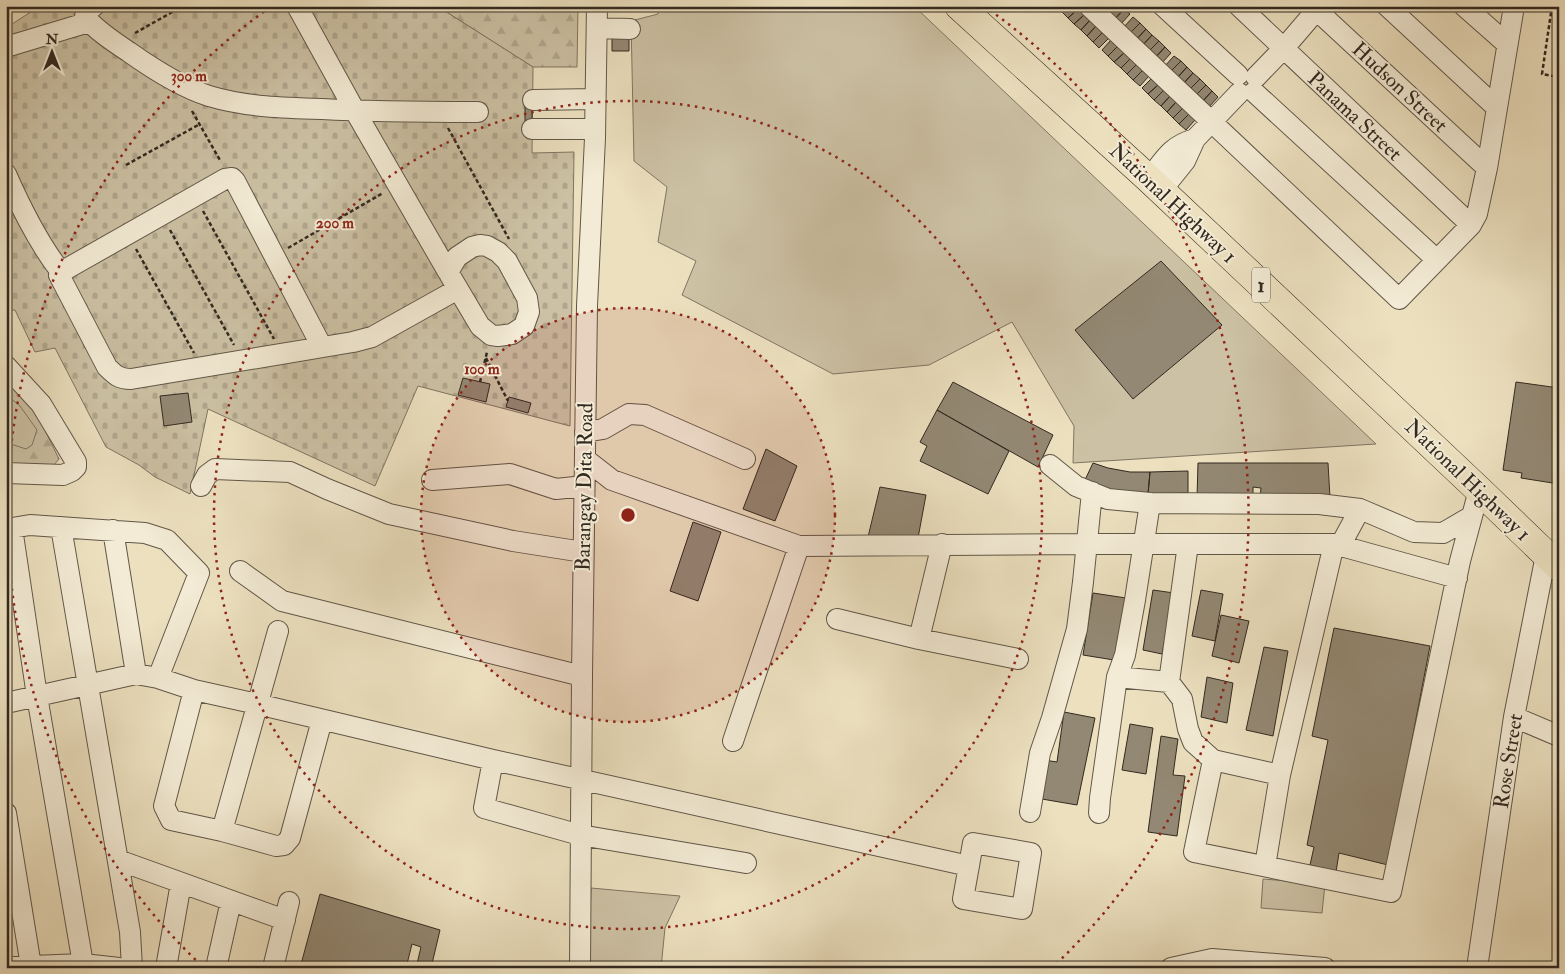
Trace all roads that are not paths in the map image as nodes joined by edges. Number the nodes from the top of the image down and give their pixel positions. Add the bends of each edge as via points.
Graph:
1 (298, 6) edge
2 (597, 6) edge
3 (959, 6) edge
4 (1089, 6) edge
5 (1163, 6) edge
6 (1238, 6) edge
7 (1388, 6) edge
8 (1464, 6) edge
9 (1514, 6) edge
10 (1316, 8) edge
11 (92, 14) edge
12 (597, 28) junction
13 (630, 29) dead end
14 (1507, 44) junction
15 (6, 47) edge
16 (1284, 48) junction
17 (1247, 84) junction
18 (595, 99) junction
19 (533, 100) dead end
20 (569, 100) junction
21 (1497, 108) junction
22 (355, 111) junction
23 (478, 112) dead end
24 (1212, 120) junction
25 (532, 129) dead end
26 (569, 129) junction
27 (595, 129) junction
28 (1487, 168) junction
29 (6, 174) edge
30 (1155, 185) junction
31 (1471, 225) junction
32 (1437, 260) junction
33 (61, 272) junction
34 (322, 347) junction
35 (6, 366) edge
36 (585, 432) junction
37 (745, 458) dead end
38 (585, 459) junction
39 (1050, 465) dead end
40 (6, 473) edge
41 (432, 480) dead end
42 (201, 486) dead end
43 (584, 486) junction
44 (1479, 490) junction
45 (1092, 492) junction
46 (1150, 503) junction
47 (1360, 509) junction
48 (1472, 516) junction
49 (62, 527) junction
50 (9, 528) edge
51 (113, 530) junction
52 (942, 544) junction
53 (1086, 544) junction
54 (1144, 544) junction
55 (1188, 544) junction
56 (1337, 545) junction
57 (799, 546) junction
58 (583, 552) junction
59 (1552, 561) edge
60 (240, 570) dead end
61 (1457, 578) junction
62 (837, 619) dead end
63 (278, 631) dead end
64 (919, 639) junction
65 (1018, 659) dead end
66 (136, 674) junction
67 (582, 676) junction
68 (1117, 677) junction
69 (158, 678) junction
70 (1169, 682) junction
71 (88, 685) junction
72 (194, 690) junction
73 (37, 696) junction
74 (6, 703) edge
75 (257, 704) junction
76 (1514, 717) junction
77 (322, 720) junction
78 (1559, 736) edge
79 (734, 741) dead end
80 (493, 760) junction
81 (1213, 760) junction
82 (1280, 774) junction
83 (581, 780) junction
84 (1030, 812) dead end
85 (6, 813) edge
86 (1099, 813) dead end
87 (222, 831) junction
88 (580, 835) junction
89 (118, 860) junction
90 (746, 863) dead end
91 (969, 866) dead end
92 (1265, 866) junction
93 (180, 883) junction
94 (231, 900) junction
95 (83, 964) junction
96 (31, 966) junction
97 (1296, 966) edge
98 (6, 967) edge
99 (1173, 967) edge
100 (119, 968) edge
101 (132, 968) edge
102 (166, 968) edge
103 (216, 968) edge
104 (273, 968) edge
105 (580, 968) edge
106 (1324, 968) edge
107 (1477, 968) edge

1 - 22 street
2 - 12 street, Barangay Dita Road
3 - 30 highway, National Highway 1 / 1
4 - 24 street
5 - 17 street
6 - 16 street, Panama Street
7 - 21 street
8 - 14 street
9 - 14 street
10 - 16 street
10 - 28 street, Hudson Street
11 - 15 street
11 - 22 street via 139,59 209,95 268,107
12 - 13 street
12 - 18 street, Barangay Dita Road
14 - 21 street
16 - 17 street
16 - 31 street, Panama Street
17 - 24 street
17 - 32 street
18 - 20 street
18 - 27 street, Barangay Dita Road
19 - 20 street
20 - 26 street
21 - 28 street
22 - 23 street
22 - 34 street via 453,280 372,337
24 - 30 street via 1195,139 1185,161
24 - 32 street via 1399,299
25 - 26 street
26 - 27 street
27 - 36 street, Barangay Dita Road
28 - 31 street via 1477,214
29 - 33 street via 23,211
30 - 44 highway, National Highway 1 / 1
31 - 32 street
33 - 34 street via 60,277 107,367 123,379
33 - 34 street via 232,178
35 - 40 street via 41,404 76,467 63,475
36 - 37 street via 603,429 629,414 645,415
36 - 38 street, Barangay Dita Road
38 - 43 street, Barangay Dita Road
38 - 57 street via 612,480
39 - 45 street via 1076,486
41 - 43 street via 510,474 556,489
42 - 58 street via 215,469 290,472 389,514 513,542
43 - 58 street, Barangay Dita Road
44 - 48 street
44 - 59 highway, National Highway 1 / 1
45 - 46 street via 1108,499
45 - 53 street
46 - 47 street via 1320,504
46 - 54 street
47 - 48 street via 1414,532 1442,532
47 - 56 street
48 - 61 street
49 - 50 street via 30,525
49 - 51 street
49 - 71 street
50 - 73 street
51 - 66 street
51 - 69 street via 145,533 167,540 199,573
52 - 53 street
52 - 57 street
52 - 64 street
53 - 54 street
53 - 84 street via 1077,629 1040,753
54 - 55 street
54 - 68 street
55 - 56 street
55 - 70 street
56 - 61 street
56 - 82 street
57 - 79 street
58 - 67 street, Barangay Dita Road
59 - 76 street, Rose Street
60 - 67 street via 282,601
61 - 92 street via 1391,892
62 - 64 street
63 - 75 street
64 - 65 street
66 - 69 street
66 - 71 street
67 - 83 street, Barangay Dita Road
68 - 70 street
68 - 86 street
69 - 72 street
70 - 81 street via 1182,699 1193,742
71 - 73 street
71 - 89 street
72 - 75 street
72 - 87 street via 164,806 171,820
73 - 74 street
73 - 95 street
75 - 77 street
75 - 87 street
76 - 78 street
76 - 107 street, Rose Street
77 - 80 street
77 - 87 street via 290,838 284,845 276,846
80 - 83 street
80 - 88 street via 484,808
81 - 82 street
81 - 92 street via 1194,852
82 - 92 street
83 - 88 street, Barangay Dita Road
83 - 91 street
85 - 96 street
88 - 90 street
88 - 105 street, Barangay Dita Road
89 - 93 street
89 - 101 street via 130,932
93 - 94 street
93 - 102 street
94 - 103 street
94 - 104 street via 287,911
95 - 96 street
95 - 100 street
96 - 98 street
97 - 99 street via 1212,959
97 - 106 street

